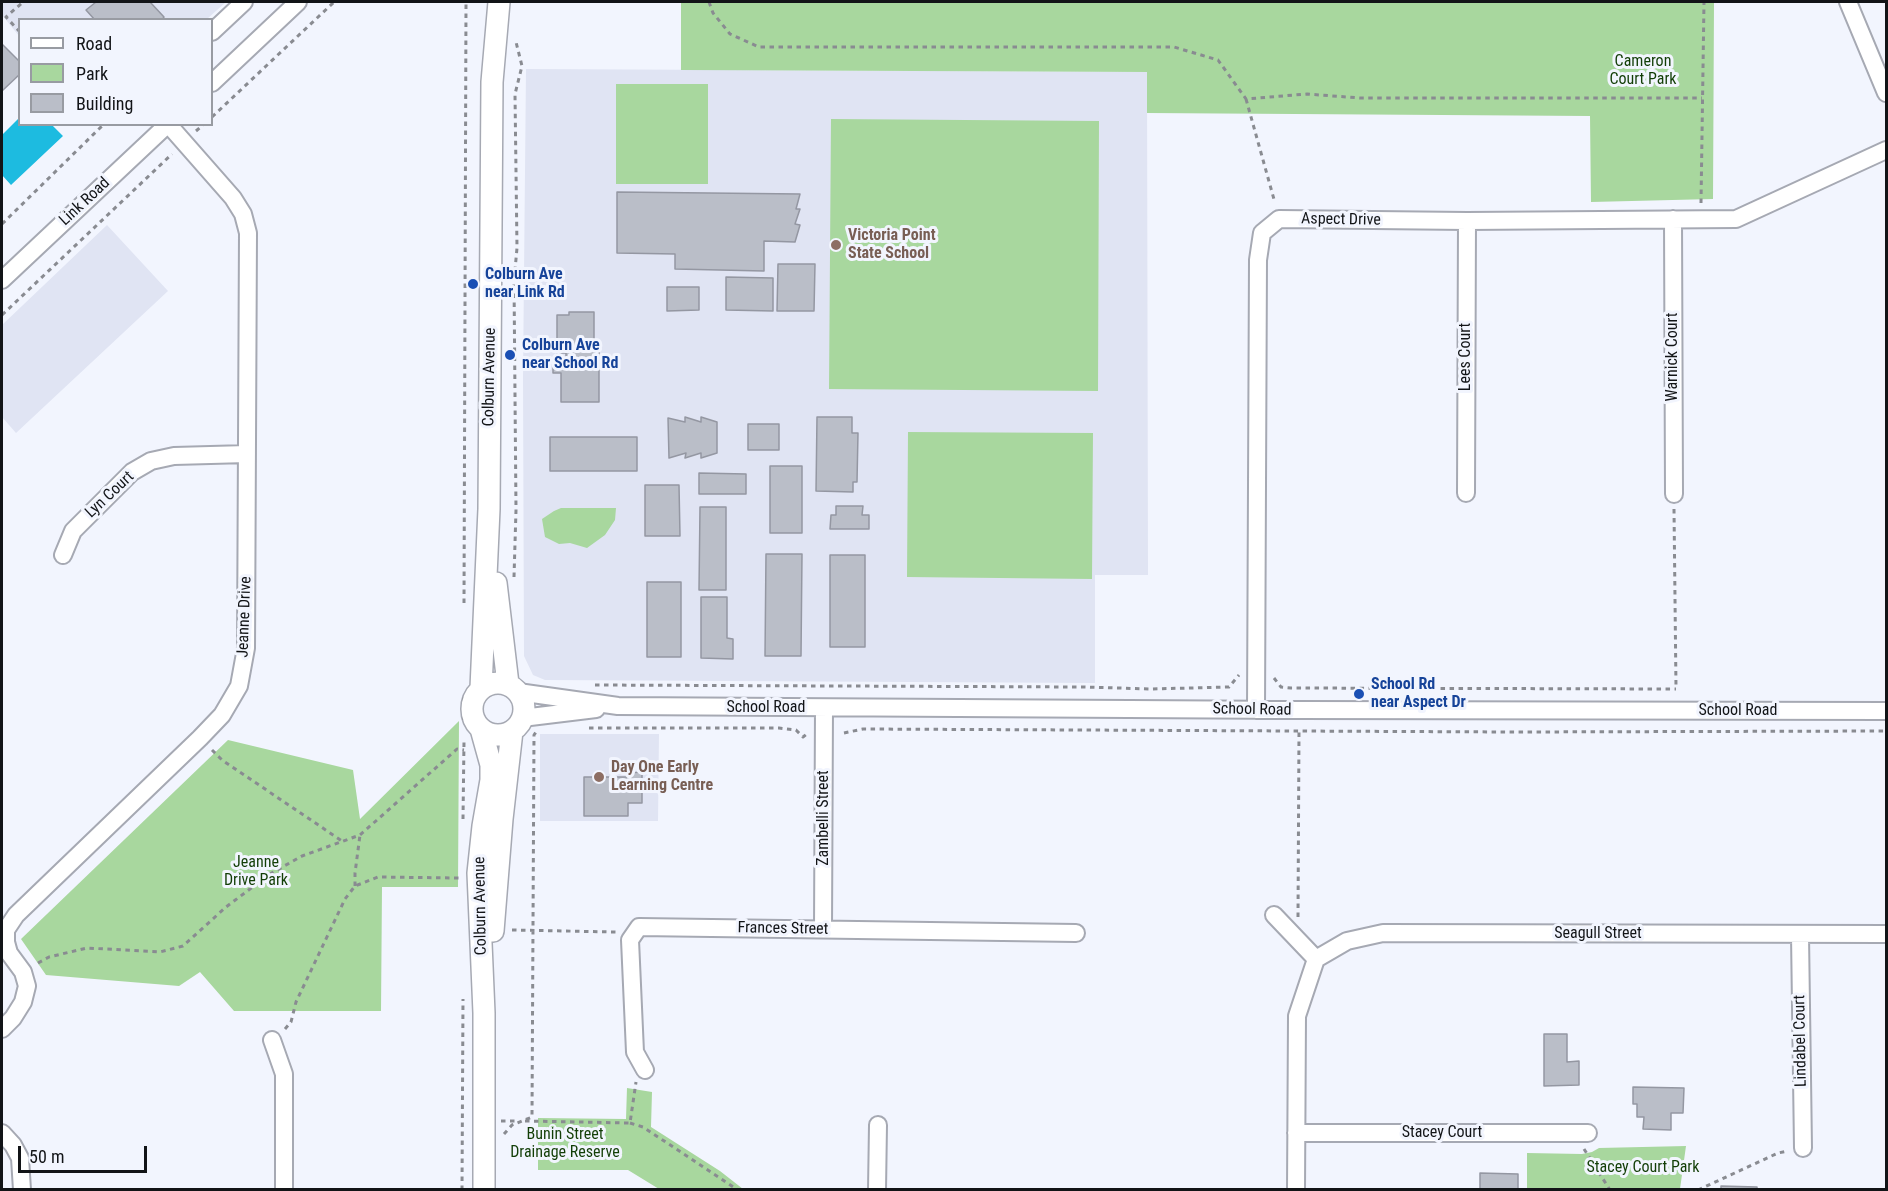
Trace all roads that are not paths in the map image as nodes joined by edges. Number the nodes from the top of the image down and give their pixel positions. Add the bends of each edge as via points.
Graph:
1 (244, 2) edge
2 (298, 2) edge
3 (485, 2) edge
4 (499, 2) edge
5 (1848, 2) edge
6 (213, 31) edge
7 (213, 82) edge
8 (492, 82) junction
9 (1887, 93) edge
10 (167, 126) edge
11 (169, 126) edge
12 (1887, 150) edge
13 (1673, 219) junction
14 (1467, 221) junction
15 (2, 280) edge
16 (247, 454) junction
17 (1466, 493) dead end
18 (1674, 494) road end
19 (488, 529) junction
20 (63, 555) dead end
21 (513, 688) junction
22 (473, 690) junction
23 (618, 706) junction
24 (824, 708) junction
25 (1256, 710) junction
26 (1887, 711) edge
27 (524, 726) junction
28 (470, 731) junction
29 (1274, 915) dead end
30 (4, 929) edge
31 (823, 929) junction
32 (1076, 933) dead end
33 (1887, 934) edge
34 (1800, 935) junction
35 (1316, 958) junction
36 (484, 1013) junction
37 (2, 1029) edge
38 (272, 1040) road end
39 (645, 1070) road end
40 (878, 1125) dead end
41 (2, 1133) edge
42 (1296, 1133) junction
43 (1588, 1133) road end
44 (1803, 1148) road end
45 (22, 1190) edge
46 (284, 1190) edge
47 (484, 1190) edge
48 (877, 1190) edge
49 (1296, 1190) edge

1 - 6 street
2 - 7 street
3 - 8 main road, Colburn Avenue
4 - 8 main road, Colburn Avenue
5 - 9 street
8 - 19 main road, Colburn Avenue
10 - 15 street, Link Road
11 - 16 street, Jeanne Drive via 233,198 248,233
12 - 13 street, Aspect Drive via 1736,219
13 - 14 street, Aspect Drive
13 - 18 street, Warnick Court
14 - 17 street, Lees Court
14 - 25 street, Aspect Drive via 1280,219 1262,234 1258,260
16 - 20 street, Lyn Court via 174,456 132,472 73,531
16 - 30 street, Jeanne Drive via 246,648 239,686 222,715 200,738
19 - 21 main road, Colburn Avenue
19 - 22 main road, Colburn Avenue
21 - 22 main road via 494,683
21 - 23 street, School Road
21 - 27 main road, Colburn Avenue via 524,705
22 - 28 main road, Colburn Avenue via 475,722
23 - 24 street, School Road
23 - 27 street, School Road
24 - 25 street, School Road
24 - 31 street, Zambelli Street
25 - 26 street, School Road
27 - 28 main road via 496,735
27 - 36 main road, Colburn Avenue via 501,829
28 - 36 main road, Colburn Avenue via 491,765 478,873
29 - 35 street
30 - 37 street, Jeanne Drive via 9,953 23,972 27,986 24,1002
31 - 32 street, Frances Street
31 - 39 street, Frances Street via 639,927 630,940 635,1052
33 - 34 street, Seagull Street
34 - 35 street, Seagull Street via 1383,933 1347,940
34 - 44 street, Lindabel Court
35 - 42 street via 1297,1016
36 - 47 main road, Colburn Avenue
38 - 46 street via 284,1074
40 - 48 street
41 - 45 street via 20,1158
42 - 43 street, Stacey Court
42 - 49 street

